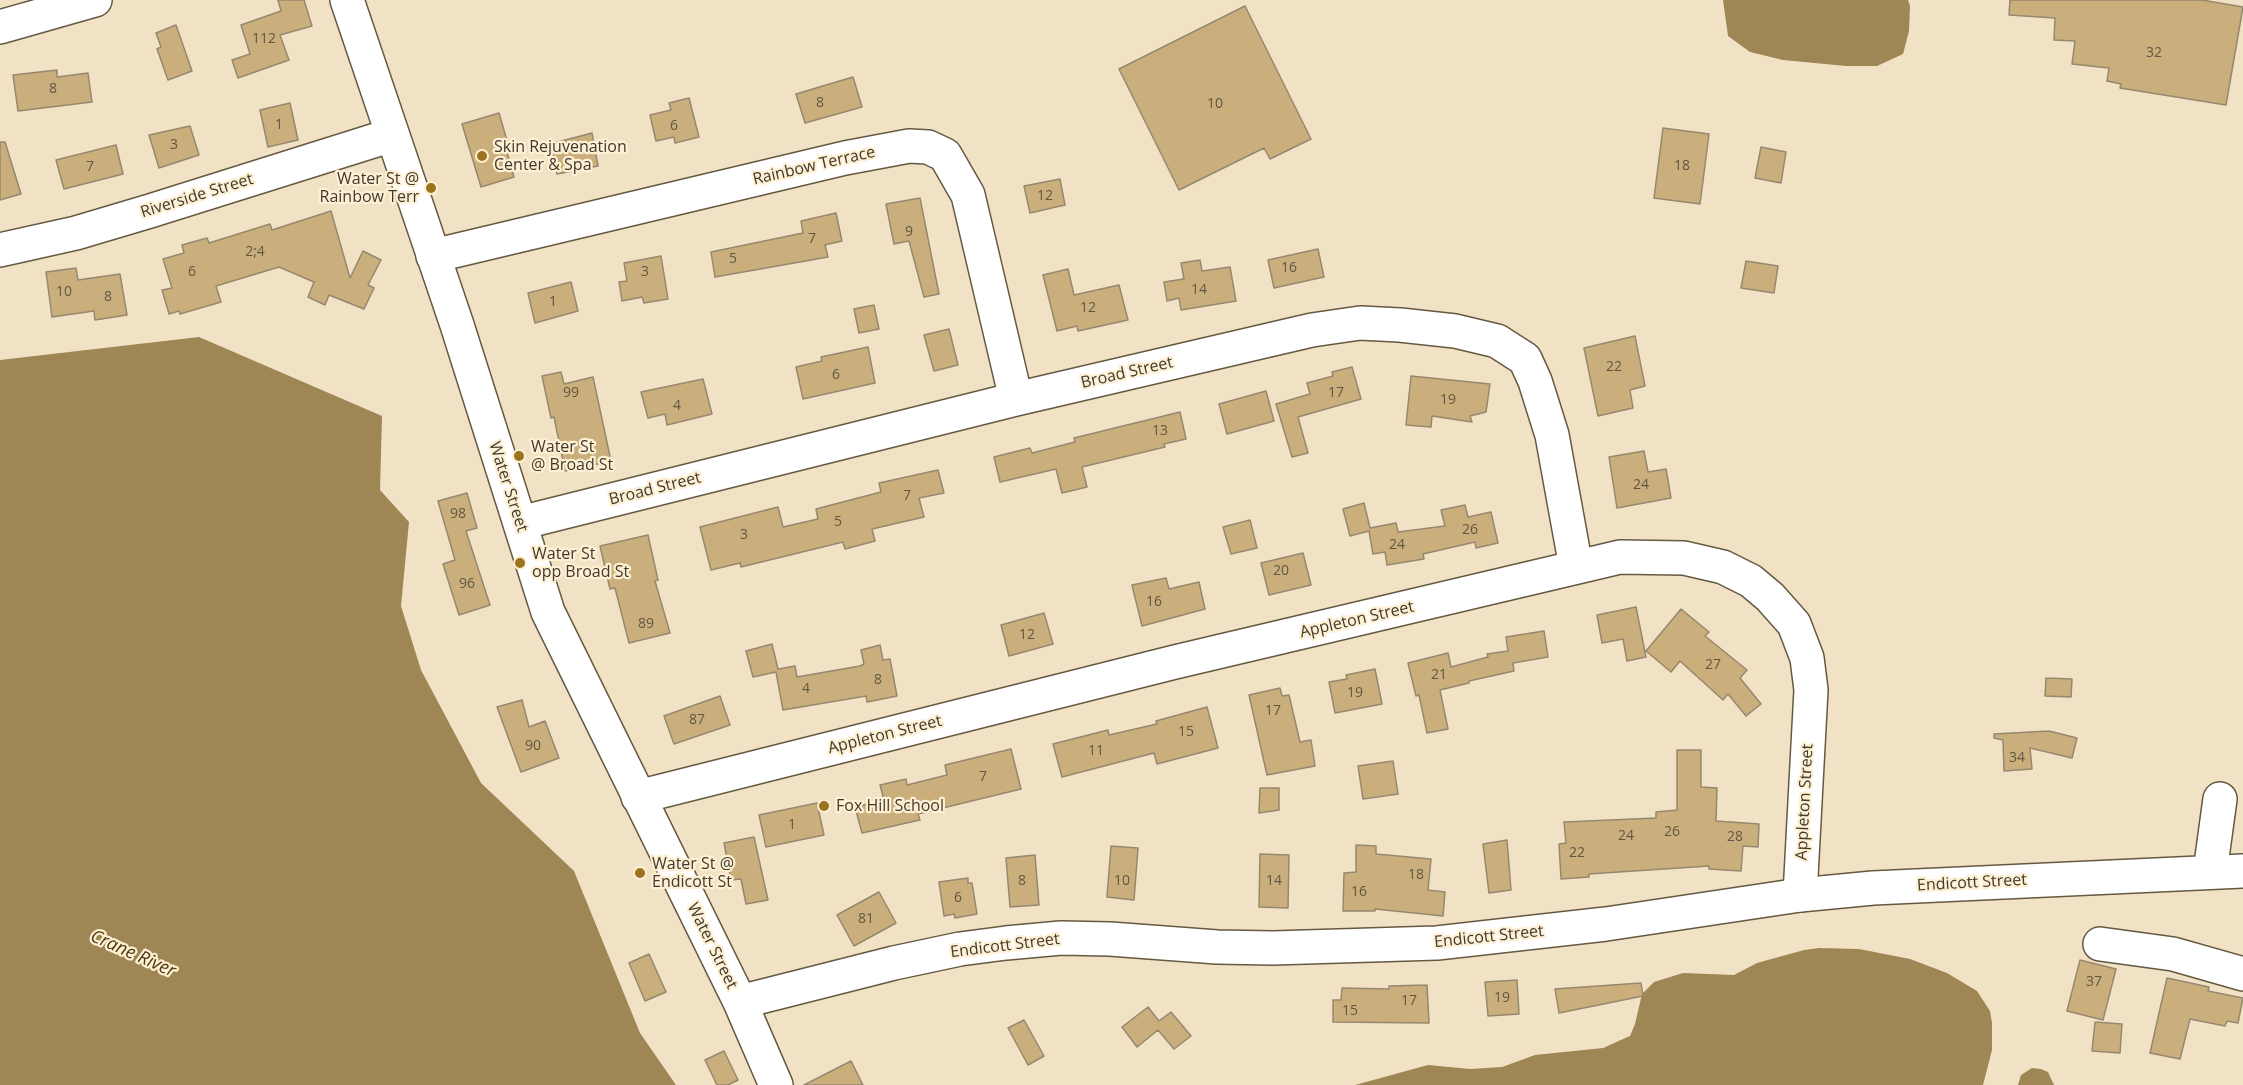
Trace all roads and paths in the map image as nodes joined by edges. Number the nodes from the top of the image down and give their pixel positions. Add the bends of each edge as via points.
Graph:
1 (95, 0) edge
2 (348, 0) edge
3 (0, 27) edge
4 (392, 135) junction
5 (0, 250) edge
6 (433, 256) junction
7 (1016, 399) junction
8 (520, 523) junction
9 (1576, 567) junction
10 (638, 797) junction
11 (2220, 799) dead end
12 (2243, 871) edge
13 (2210, 872) junction
14 (1800, 894) junction
15 (2100, 944) dead end
16 (2243, 974) edge
17 (740, 1002) junction
18 (776, 1085) edge

1 - 3 street
2 - 4 street, Water Street
4 - 5 street, Riverside Street via 76,233
4 - 6 street, Water Street
6 - 7 street, Rainbow Terrace via 845,158 909,146 928,147 945,155 968,195
6 - 8 street, Water Street
7 - 8 street, Broad Street
7 - 9 street, Broad Street via 1312,330 1360,324 1455,331 1497,341 1525,359 1535,381 1552,435
8 - 10 street, Water Street via 549,612
9 - 10 street, Appleton Street via 1175,662
9 - 14 street, Appleton Street via 1620,557 1684,558 1723,567 1751,581 1794,624 1807,658 1811,690
10 - 17 street, Water Street
11 - 13 street
12 - 13 street, Endicott Street
13 - 14 street, Endicott Street
14 - 17 street, Endicott Street via 1595,925 1437,943 1273,948 1061,938 1006,943 894,963
15 - 16 street via 2173,954
17 - 18 street, Water Street

